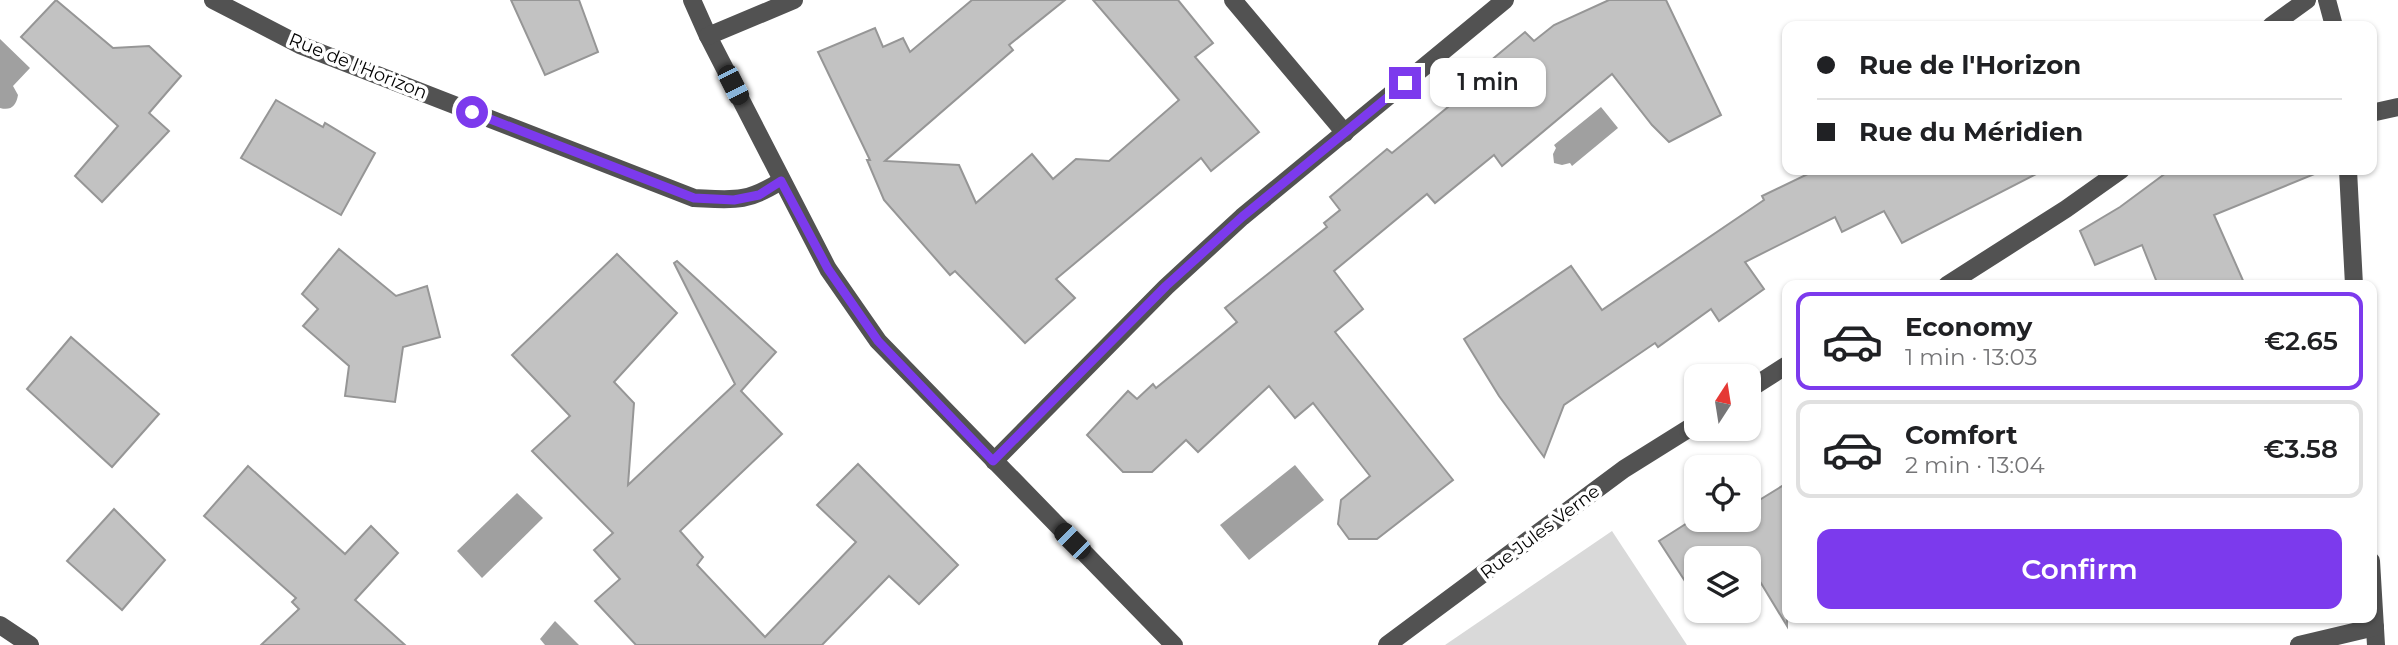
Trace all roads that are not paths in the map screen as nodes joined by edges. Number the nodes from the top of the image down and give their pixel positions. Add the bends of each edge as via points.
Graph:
1 (213, 0) edge
2 (692, 0) edge
3 (794, 0) edge
4 (1233, 0) edge
5 (1505, 0) edge
6 (2307, 0) edge
7 (2327, 0) edge
8 (2278, 21) edge
9 (2333, 21) edge
10 (708, 36) junction
11 (2398, 107) edge
12 (2377, 112) edge
13 (1345, 133) junction
14 (2114, 175) edge
15 (2348, 175) edge
16 (781, 181) junction
17 (1955, 280) edge
18 (2354, 280) edge
19 (1782, 368) edge
20 (1761, 382) edge
21 (1684, 432) edge
22 (993, 461) junction
23 (0, 625) edge
24 (2376, 636) edge
25 (30, 645) edge
26 (1174, 645) edge
27 (1387, 645) edge
28 (2299, 645) edge

1 - 16 street, Rue de l'Horizon via 300,45 694,198 734,200 759,195
2 - 10 street
3 - 10 street
4 - 13 street
5 - 13 street
6 - 8 street
7 - 9 street
10 - 16 street
11 - 12 street
13 - 22 street via 1166,286
14 - 17 street
15 - 18 street
16 - 22 street via 828,269 878,341
19 - 20 street
21 - 27 street, Rue Jules Verne via 1624,469
22 - 26 street
23 - 25 street
24 - 28 street

